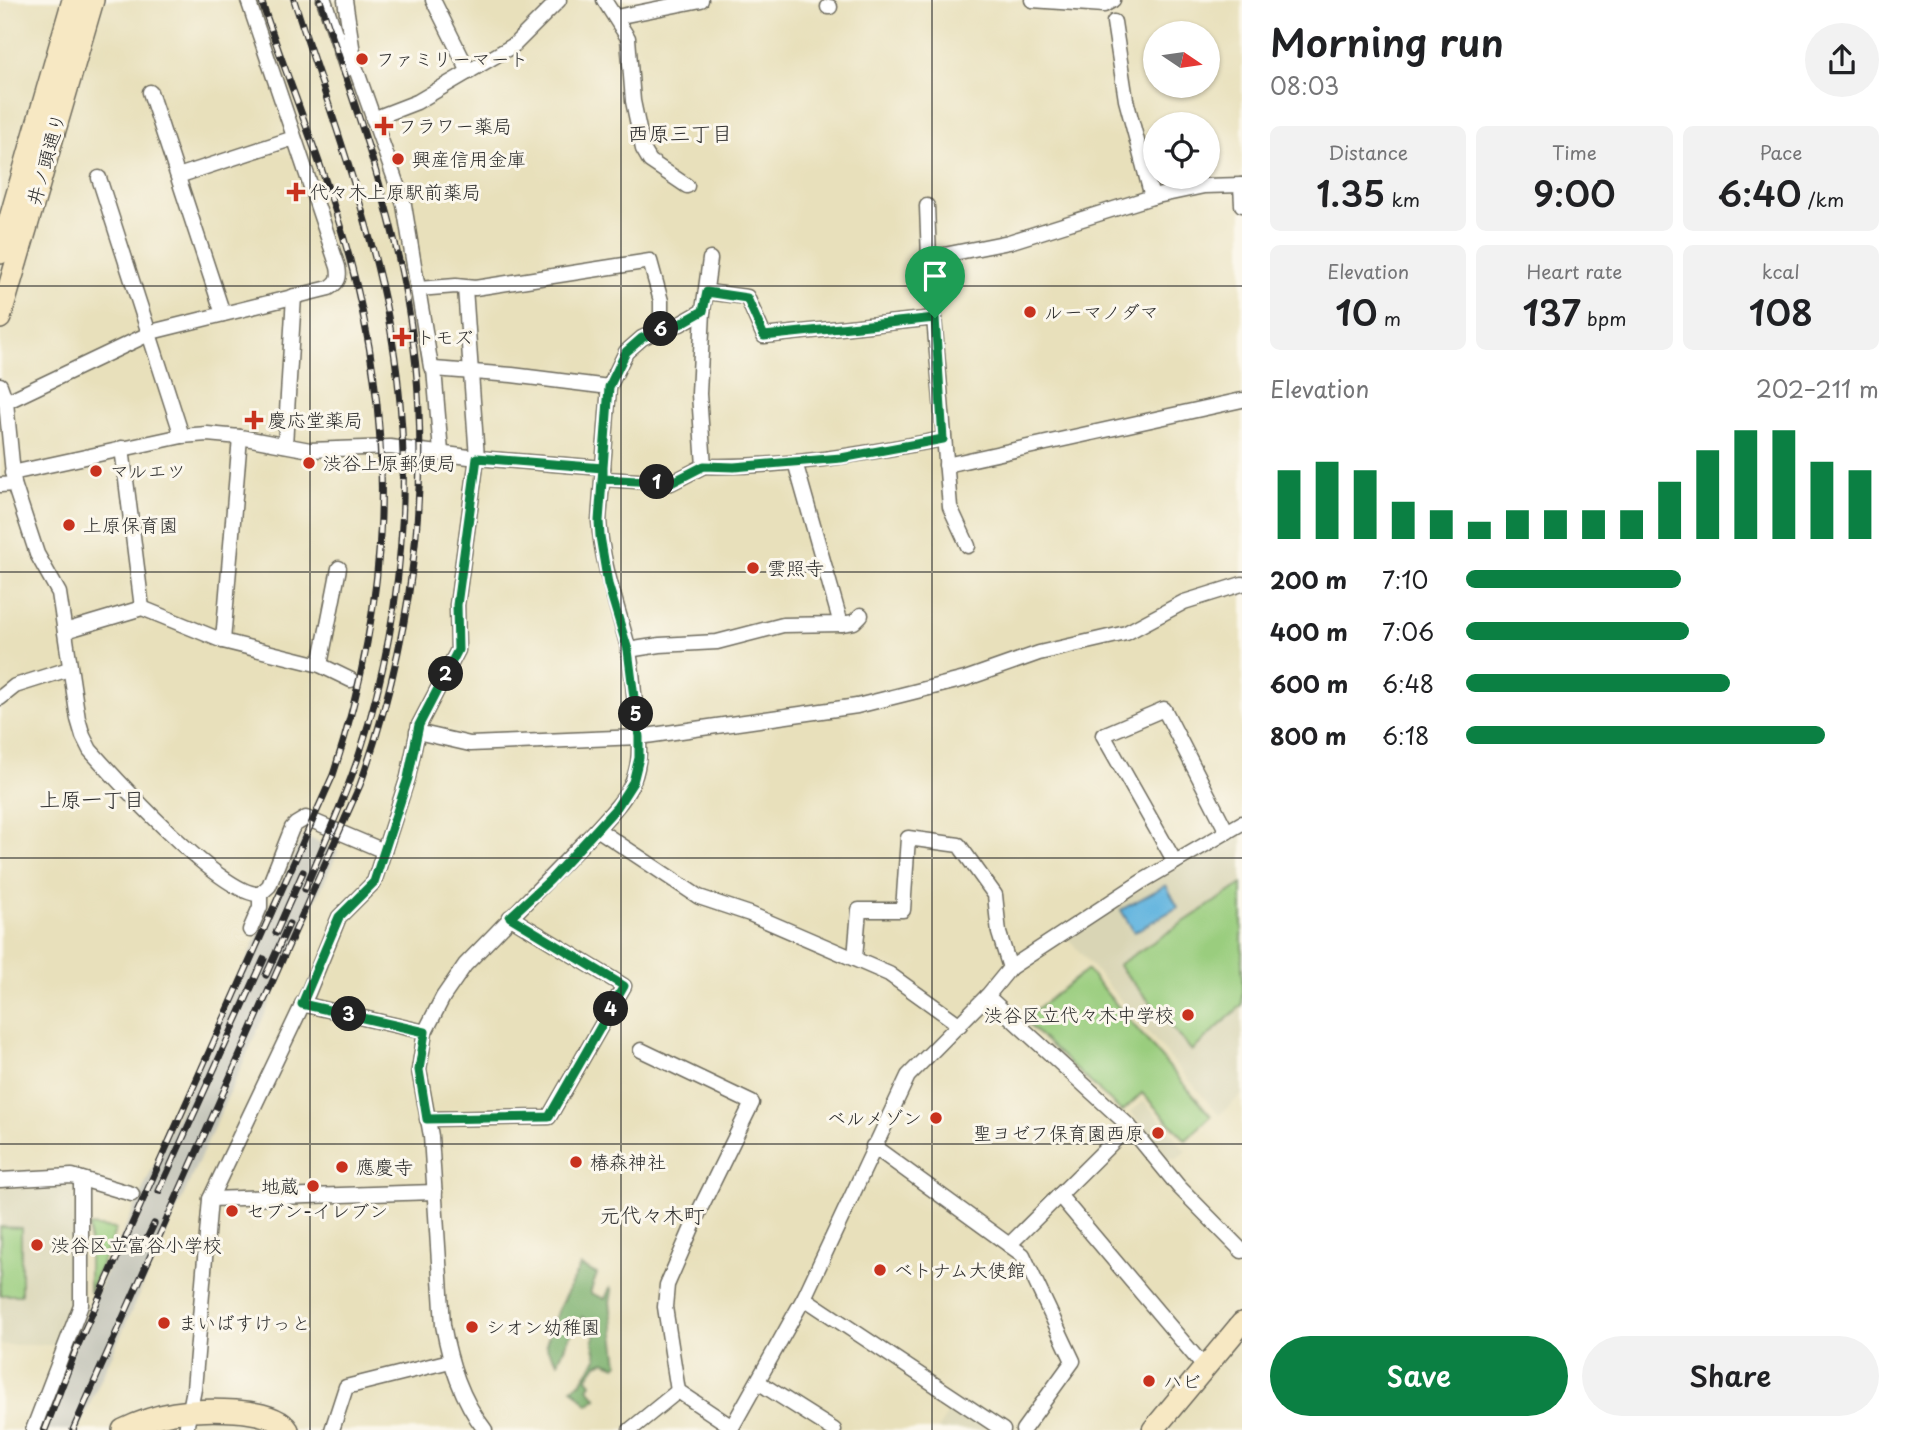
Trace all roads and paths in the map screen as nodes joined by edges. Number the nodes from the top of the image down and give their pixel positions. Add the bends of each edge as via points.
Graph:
1 (73, 0) edge
2 (93, 0) edge
3 (248, 0) edge
4 (324, 0) edge
5 (345, 0) edge
6 (433, 0) edge
7 (559, 0) edge
8 (589, 0) edge
9 (699, 0) edge
10 (1032, 0) edge
11 (1113, 0) edge
12 (604, 1) edge
13 (616, 17) junction
14 (1114, 22) dead end
15 (347, 69) dead end
16 (469, 72) junction
17 (150, 92) dead end
18 (373, 119) junction
19 (295, 138) junction
20 (178, 176) junction
21 (99, 178) dead end
22 (1241, 185) edge
23 (687, 186) dead end
24 (1152, 197) junction
25 (1242, 205) edge
26 (927, 206) dead end
27 (0, 253) edge
28 (929, 258) junction
29 (710, 259) dead end
30 (465, 288) junction
31 (418, 289) junction
32 (707, 292) junction
33 (294, 296) junction
34 (703, 311) junction
35 (223, 314) junction
36 (0, 318) edge
37 (935, 318) junction
38 (661, 329) junction
39 (150, 334) junction
40 (434, 369) junction
41 (470, 372) junction
42 (0, 385) edge
43 (609, 387) junction
44 (1242, 400) edge
45 (6, 402) junction
46 (182, 436) junction
47 (240, 437) junction
48 (943, 439) junction
49 (285, 445) junction
50 (122, 448) junction
51 (441, 452) junction
52 (477, 458) junction
53 (795, 462) junction
54 (704, 466) junction
55 (946, 466) junction
56 (603, 473) junction
57 (9, 481) edge
58 (968, 546) dead end
59 (339, 568) dead end
60 (1242, 584) edge
61 (142, 608) junction
62 (861, 615) dead end
63 (841, 624) junction
64 (65, 631) junction
65 (223, 641) junction
66 (628, 650) junction
67 (320, 666) junction
68 (69, 669) junction
69 (351, 680) dead end
70 (0, 698) edge
71 (417, 732) junction
72 (639, 737) junction
73 (1242, 823) edge
74 (597, 829) junction
75 (1227, 832) junction
76 (384, 851) junction
77 (1175, 862) junction
78 (260, 894) junction
79 (510, 917) junction
80 (250, 930) dead end
81 (855, 958) junction
82 (1010, 968) junction
83 (987, 996) junction
84 (302, 1004) junction
85 (960, 1024) junction
86 (425, 1032) junction
87 (641, 1050) dead end
88 (427, 1119) junction
89 (1129, 1126) junction
90 (873, 1146) junction
91 (81, 1179) junction
92 (0, 1180) edge
93 (435, 1192) junction
94 (132, 1194) dead end
95 (1059, 1195) junction
96 (210, 1199) junction
97 (1009, 1245) junction
98 (1242, 1251) edge
99 (804, 1298) junction
100 (1242, 1323) edge
101 (450, 1361) junction
102 (1205, 1368) junction
103 (758, 1382) junction
104 (678, 1391) junction
105 (188, 1421) edge
106 (285, 1425) edge
107 (33, 1430) edge
108 (123, 1430) edge
109 (302, 1430) edge
110 (332, 1430) edge
111 (485, 1430) edge
112 (630, 1430) edge
113 (834, 1430) edge
114 (1003, 1430) edge
115 (1023, 1430) edge
116 (1153, 1430) edge

1 - 27 main road, 井ノ頭通り
2 - 36 main road, 井ノ頭通り
3 - 19 street
4 - 15 street
5 - 18 street via 352,54
6 - 16 street
7 - 16 street via 514,45
8 - 12 street
9 - 13 street
10 - 11 street via 1104,5
12 - 13 street
13 - 23 street via 628,38 643,149 650,161
14 - 24 street via 1126,100
16 - 18 street via 417,102
17 - 20 street
18 - 31 street via 404,205
19 - 20 street
19 - 33 street via 340,274 329,288
20 - 35 street
21 - 39 street
22 - 24 street via 1204,186
22 - 25 street
24 - 28 street via 1009,242
26 - 28 street
28 - 37 street
29 - 32 street
30 - 31 street
30 - 38 street via 650,261 661,301
30 - 41 street
31 - 40 street
32 - 34 street
32 - 37 street via 747,298 764,336
33 - 35 street
33 - 49 street
34 - 38 street
34 - 54 street via 699,394
35 - 39 street
37 - 48 street
38 - 43 street via 626,352
39 - 45 street
39 - 46 street
40 - 41 street
40 - 51 street
41 - 43 street
41 - 52 street
42 - 45 street
43 - 56 street
44 - 55 street
45 - 57 street
46 - 47 street
46 - 50 street
47 - 49 street
47 - 65 street
48 - 53 street
48 - 55 street
49 - 51 street via 310,450 372,446
50 - 57 street
50 - 61 street
51 - 52 street
52 - 56 street
52 - 71 street via 457,605 458,650
53 - 54 street
53 - 63 street
54 - 56 street via 671,483
55 - 58 street via 950,507
56 - 66 street via 600,536 608,584
57 - 64 street via 37,554 59,593
59 - 67 street
60 - 72 street via 1184,602 1126,633 1039,653 910,693 857,706
61 - 64 street
61 - 65 street
62 - 63 street
63 - 66 street via 783,625 717,642
64 - 68 street
65 - 67 street
66 - 72 street
67 - 69 street
68 - 70 street via 15,686
68 - 78 street via 78,719 90,750 200,860 248,893
71 - 72 street via 470,744
71 - 76 street via 408,778
72 - 74 street via 633,782
73 - 75 street
74 - 79 street
74 - 81 street via 699,897
75 - 77 street
75 - 77 street via 1164,709 1104,735
76 - 78 street via 306,818 300,820 292,828 269,886
76 - 84 street via 374,882 339,917
77 - 82 street
78 - 80 street
79 - 86 street via 465,965
79 - 88 street via 624,986 549,1117
81 - 82 street via 859,910 903,910 908,838 959,845 995,895 999,933
81 - 85 street via 889,974
82 - 83 street
83 - 85 street
83 - 89 street
84 - 86 street
84 - 96 street
85 - 90 street via 908,1076
86 - 88 street via 419,1070
87 - 104 street via 752,1103 667,1285 664,1307
88 - 93 street
89 - 95 street
89 - 98 street via 1179,1187
90 - 97 street
90 - 99 street
91 - 92 street
91 - 94 street
91 - 107 street via 80,1305
93 - 96 street
93 - 101 street via 443,1325
95 - 97 street
95 - 102 street
96 - 105 street
97 - 115 street via 1023,1255 1073,1361
99 - 103 street
99 - 114 street
100 - 102 main road
101 - 110 street via 346,1387
101 - 111 street via 468,1406
102 - 116 main road
103 - 104 street via 732,1427
103 - 113 street
104 - 112 street
105 - 106 main road via 235,1412
105 - 108 main road via 143,1421
106 - 109 street

